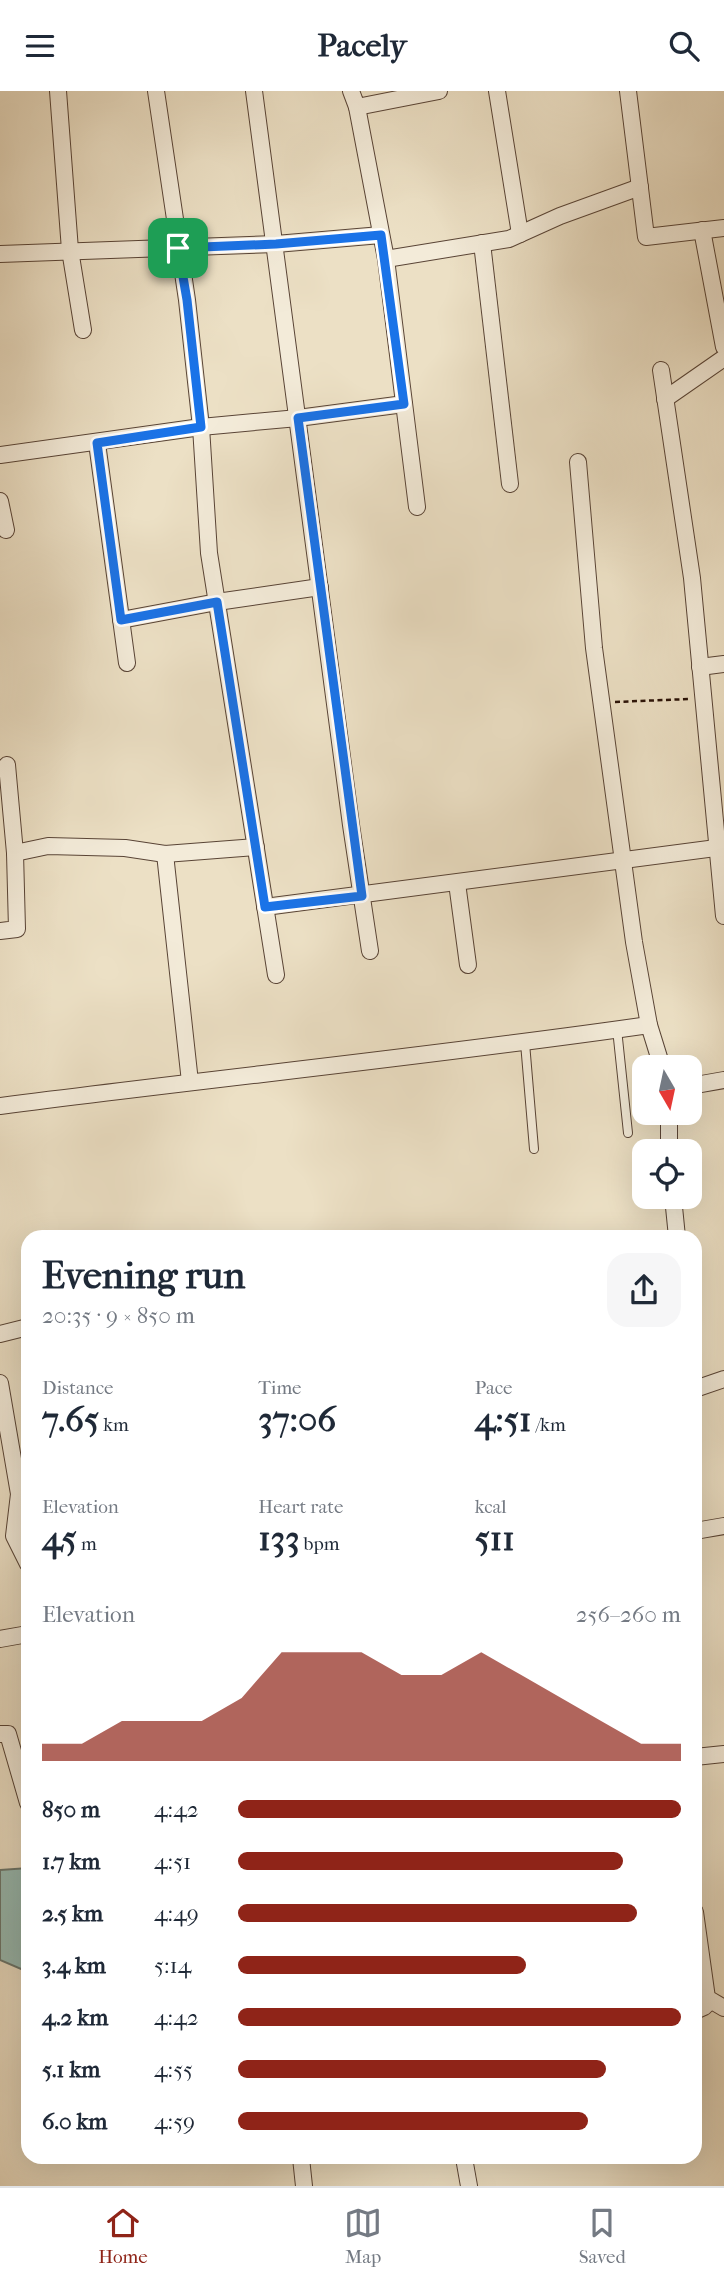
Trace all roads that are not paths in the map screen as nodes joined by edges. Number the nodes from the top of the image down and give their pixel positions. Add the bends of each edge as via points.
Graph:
1 (58, 91) edge
2 (156, 91) edge
3 (254, 91) edge
4 (351, 91) edge
5 (439, 91) edge
6 (497, 91) edge
7 (628, 91) edge
8 (357, 107) junction
9 (640, 187) junction
10 (724, 227) edge
11 (702, 230) junction
12 (520, 234) junction
13 (381, 235) junction
14 (482, 243) junction
15 (276, 244) junction
16 (178, 248) junction
17 (70, 250) junction
18 (0, 254) edge
19 (386, 259) junction
20 (83, 330) dead end
21 (724, 347) edge
22 (724, 358) edge
23 (661, 370) dead end
24 (665, 399) junction
25 (404, 404) junction
26 (298, 418) junction
27 (201, 427) junction
28 (97, 443) junction
29 (0, 455) edge
30 (578, 461) dead end
31 (510, 484) dead end
32 (0, 501) edge
33 (417, 506) dead end
34 (6, 530) dead end
35 (320, 587) junction
36 (217, 602) junction
37 (121, 620) junction
38 (127, 663) dead end
39 (724, 664) edge
40 (700, 667) junction
41 (7, 765) dead end
42 (256, 847) junction
43 (720, 848) edge
44 (15, 853) junction
45 (165, 854) junction
46 (623, 860) junction
47 (457, 883) junction
48 (362, 896) junction
49 (265, 907) junction
50 (724, 916) edge
51 (0, 931) edge
52 (370, 951) dead end
53 (468, 965) dead end
54 (276, 975) dead end
55 (649, 1025) junction
56 (617, 1029) junction
57 (525, 1043) junction
58 (658, 1055) edge
59 (724, 1080) edge
60 (190, 1082) junction
61 (702, 1084) edge
62 (0, 1106) edge
63 (628, 1133) dead end
64 (534, 1149) dead end
65 (674, 1209) edge
66 (676, 1230) edge
67 (21, 1328) edge
68 (0, 1333) edge
69 (724, 1379) edge
70 (0, 1383) edge
71 (702, 1387) edge
72 (724, 1526) edge
73 (702, 1530) edge
74 (21, 1550) edge
75 (21, 1635) edge
76 (0, 1639) edge
77 (0, 1734) edge
78 (724, 1754) edge
79 (702, 1756) edge
80 (21, 1779) edge
81 (702, 1973) edge
82 (717, 2004) edge
83 (301, 2164) edge
84 (465, 2164) edge
85 (304, 2186) edge
86 (469, 2186) edge

1 - 17 street
2 - 16 street
3 - 15 street
4 - 8 street
5 - 8 street
6 - 12 street
7 - 9 street
8 - 13 street
9 - 11 street via 646,237
9 - 12 street
10 - 11 street
11 - 21 street
12 - 14 street
13 - 15 street
13 - 19 street
14 - 19 street
14 - 31 street
15 - 16 street
15 - 26 street
16 - 17 street
16 - 27 street
17 - 18 street
17 - 20 street
19 - 25 street
22 - 24 street
23 - 24 street
24 - 40 street via 692,578
25 - 26 street
25 - 33 street
26 - 27 street
26 - 35 street
27 - 28 street
27 - 36 street via 209,553
28 - 29 street
28 - 37 street
30 - 46 street via 594,648
32 - 34 street
35 - 36 street
35 - 48 street
36 - 37 street
36 - 42 street
37 - 38 street
39 - 40 street
40 - 43 street
41 - 44 street
42 - 45 street
42 - 49 street
43 - 46 street
43 - 50 street
44 - 45 street via 48,846
44 - 51 street via 17,929
45 - 60 street
46 - 47 street
46 - 55 street
47 - 48 street
47 - 53 street
48 - 49 street
48 - 52 street
49 - 54 street
55 - 56 street
55 - 58 street
56 - 57 street
56 - 63 lane
57 - 60 street
57 - 64 lane
59 - 61 street
60 - 62 street
65 - 66 street
67 - 68 street
69 - 71 street
70 - 74 street via 19,1494 14,1536
72 - 73 street
75 - 76 street
77 - 80 street via 8,1734
78 - 79 street
81 - 82 street via 707,1999
83 - 85 street
84 - 86 street

